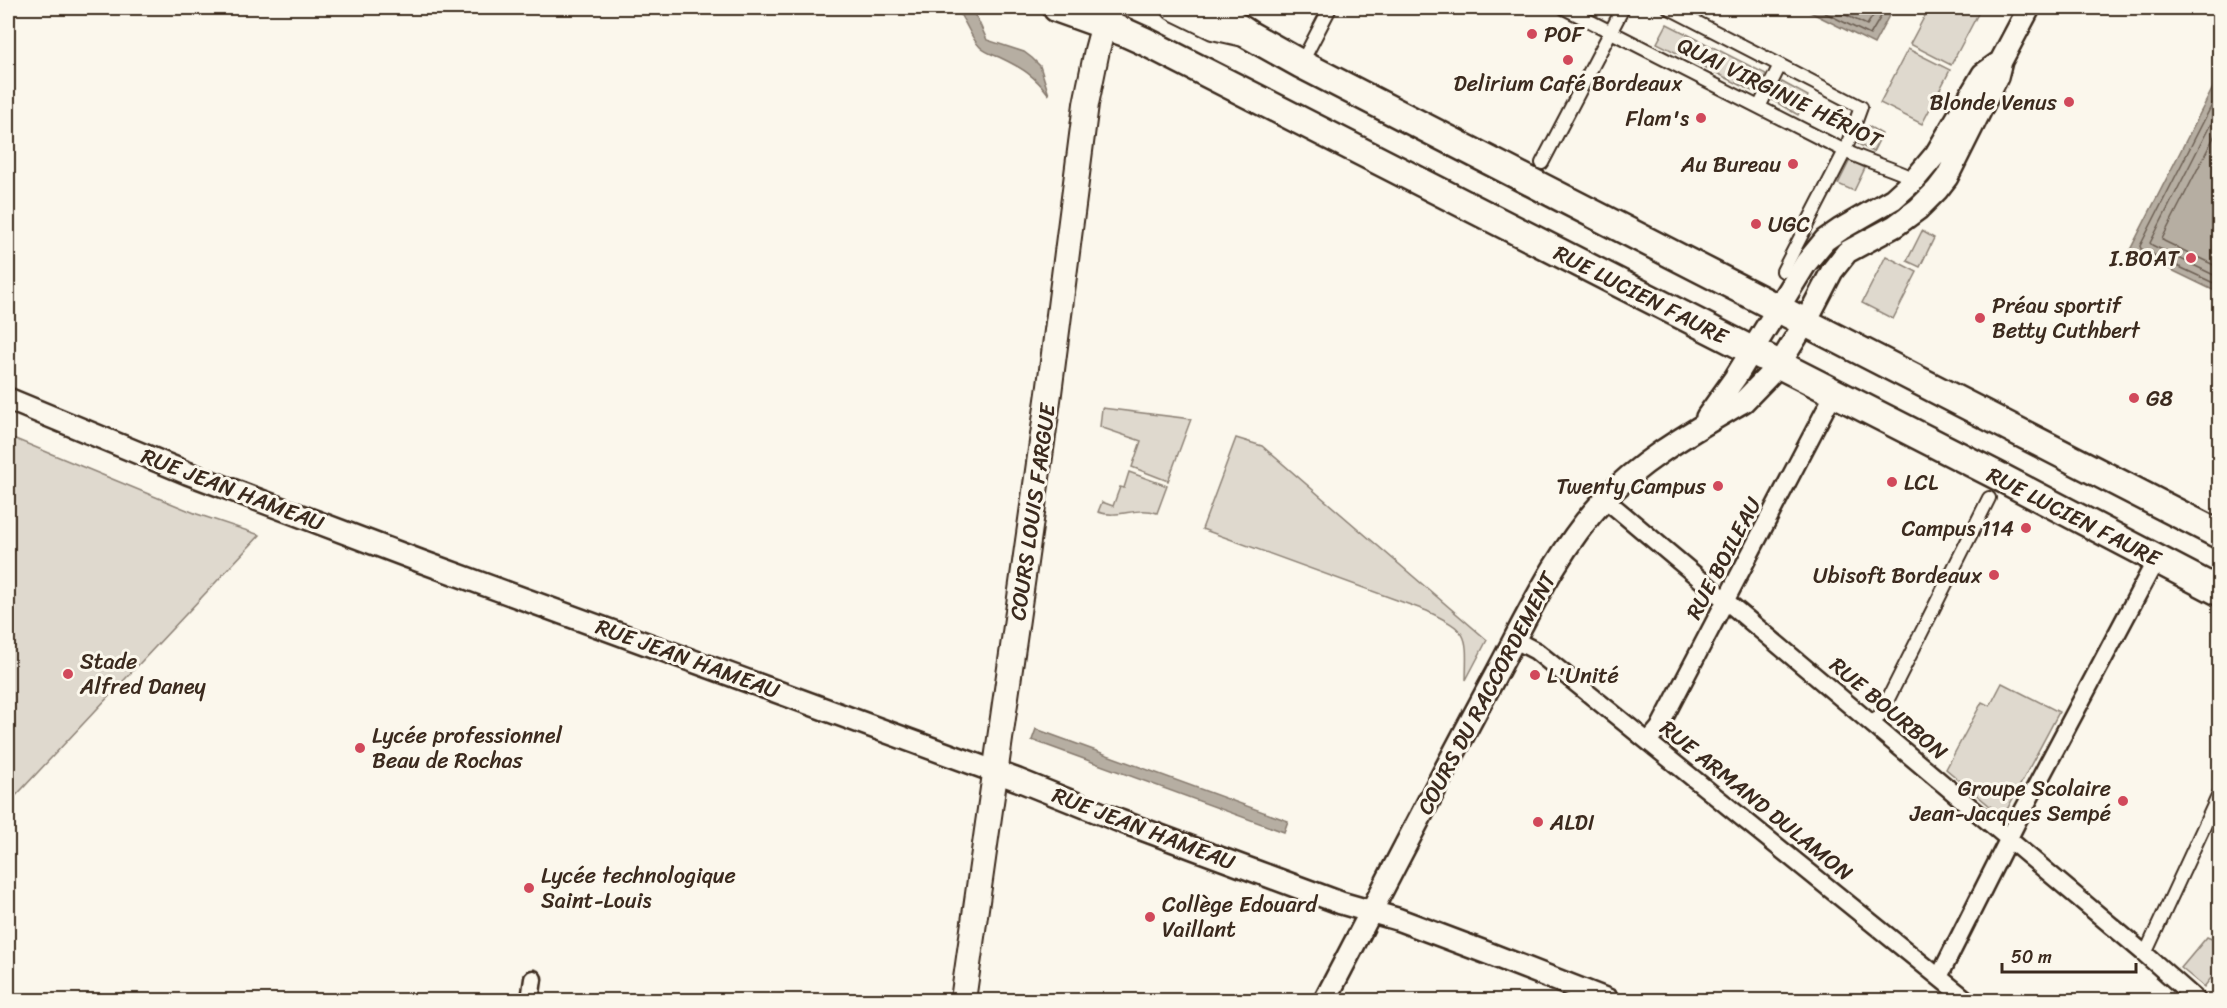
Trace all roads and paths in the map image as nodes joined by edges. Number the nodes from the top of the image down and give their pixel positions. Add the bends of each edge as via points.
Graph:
1 (1057, 8) edge
2 (1174, 8) edge
3 (1209, 8) edge
4 (1330, 8) edge
5 (1564, 8) edge
6 (1623, 8) edge
7 (1669, 8) edge
8 (2029, 8) edge
9 (1108, 16) edge
10 (1611, 31) junction
11 (1249, 36) junction
12 (2001, 61) junction
13 (1300, 64) junction
14 (1780, 65) junction
15 (1759, 107) junction
16 (1845, 151) junction
17 (1542, 163) dead end
18 (1915, 179) junction
19 (1783, 271) dead end
20 (1778, 309) junction
21 (1805, 323) junction
22 (1751, 350) junction
23 (1779, 364) junction
24 (1834, 393) junction
25 (8, 399) edge
26 (1700, 426) junction
27 (1989, 498) dead end
28 (1605, 499) junction
29 (2220, 535) edge
30 (2157, 558) junction
31 (2220, 592) edge
32 (1726, 601) junction
33 (1515, 640) junction
34 (1873, 724) junction
35 (1648, 741) junction
36 (995, 772) junction
37 (2220, 792) edge
38 (2008, 838) junction
39 (1371, 912) junction
40 (2145, 954) junction
41 (1938, 977) junction
42 (533, 979) dead end
43 (530, 1000) edge
44 (963, 1000) edge
45 (1325, 1000) edge
46 (1608, 1000) edge
47 (1967, 1000) edge
48 (2197, 1000) edge

1 - 9 main road, RUE LUCIEN FAURE
2 - 11 main road via 1213,27
3 - 11 main road
4 - 13 street
5 - 10 street, QUAI VIRGINIE HÉRIOT
6 - 10 street
7 - 14 street, QUAI VIRGINIE HÉRIOT
8 - 12 street
9 - 22 main road, RUE LUCIEN FAURE via 1125,32
9 - 36 main road, COURS LOUIS FARGUE via 1086,104
10 - 15 street, QUAI VIRGINIE HÉRIOT
10 - 17 street
11 - 13 main road
12 - 18 street, COURS DU RACCORDEMENT via 1983,74 1936,154
12 - 21 street, COURS DU RACCORDEMENT via 1997,77 1947,177 1918,209 1847,252 1832,271
13 - 20 main road
14 - 15 street
14 - 16 street, QUAI VIRGINIE HÉRIOT via 1861,107
15 - 16 street, QUAI VIRGINIE HÉRIOT
16 - 18 street, QUAI VIRGINIE HÉRIOT
16 - 19 street
18 - 20 street, COURS DU RACCORDEMENT via 1893,199 1825,240
20 - 21 main road
20 - 22 street, COURS DU RACCORDEMENT
21 - 23 street, COURS DU RACCORDEMENT
21 - 29 main road
22 - 23 main road, RUE LUCIEN FAURE
22 - 26 street, COURS DU RACCORDEMENT
23 - 24 main road, RUE LUCIEN FAURE
23 - 26 street, COURS DU RACCORDEMENT via 1744,401
24 - 30 main road, RUE LUCIEN FAURE
24 - 32 street, RUE BOILEAU
25 - 36 street, RUE JEAN HAMEAU via 187,473
26 - 28 street, COURS DU RACCORDEMENT via 1652,459
27 - 34 street
28 - 32 street, RUE BOURBON
28 - 33 street, COURS DU RACCORDEMENT via 1568,544
30 - 31 main road, RUE LUCIEN FAURE
30 - 38 street
32 - 34 street, RUE BOURBON
32 - 35 street, RUE BOILEAU via 1659,728
33 - 35 street, RUE ARMAND DULAMON via 1536,651
33 - 39 street, COURS DU RACCORDEMENT
34 - 38 street, RUE BOURBON
35 - 41 street, RUE ARMAND DULAMON
36 - 39 street, RUE JEAN HAMEAU
36 - 44 main road, COURS LOUIS FARGUE
37 - 40 street
38 - 40 street, RUE BOURBON
38 - 41 street
39 - 45 street, COURS DU RACCORDEMENT
39 - 46 street, RUE JEAN HAMEAU
40 - 48 street, RUE BOURBON
41 - 47 street, RUE ARMAND DULAMON
42 - 43 street

